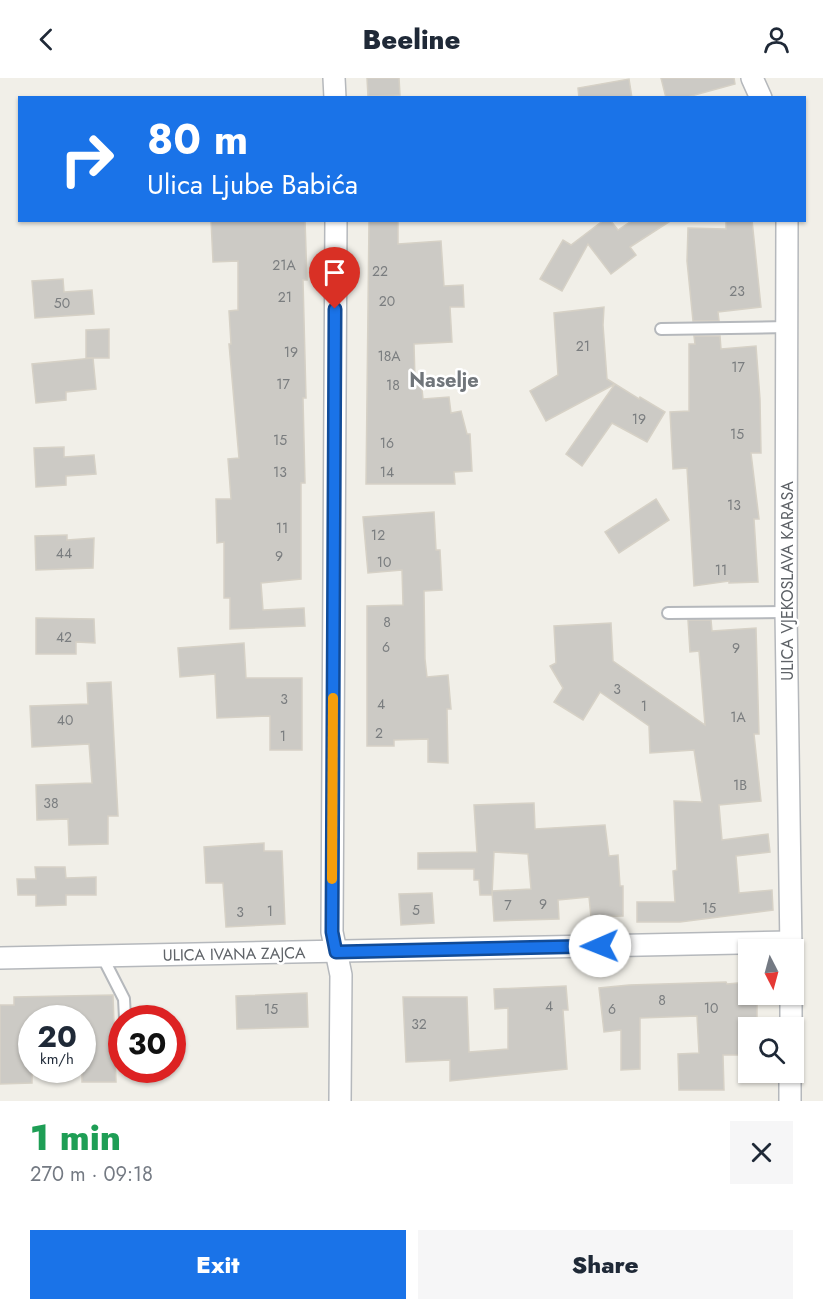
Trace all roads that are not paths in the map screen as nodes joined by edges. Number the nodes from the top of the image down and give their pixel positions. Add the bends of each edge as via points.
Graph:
1 (334, 78) edge
2 (752, 78) edge
3 (335, 96) edge
4 (760, 96) edge
5 (336, 222) edge
6 (787, 222) edge
7 (788, 327) junction
8 (661, 329) dead end
9 (786, 612) junction
10 (668, 613) dead end
11 (791, 939) edge
12 (738, 947) edge
13 (336, 952) junction
14 (102, 956) junction
15 (0, 958) edge
16 (124, 1005) edge
17 (790, 1083) edge
18 (340, 1101) edge
19 (790, 1101) edge

1 - 3 street
2 - 4 street
5 - 13 street via 332,932
6 - 7 street, ULICA VJEKOSLAVA KARASA
7 - 8 lane
7 - 9 street, ULICA VJEKOSLAVA KARASA
9 - 10 lane
9 - 11 street, ULICA VJEKOSLAVA KARASA
12 - 13 street, ULICA IVANA ZAJCA
13 - 14 street, ULICA IVANA ZAJCA
13 - 18 street via 341,975
14 - 15 street, ULICA IVANA ZAJCA
14 - 16 lane
17 - 19 street

